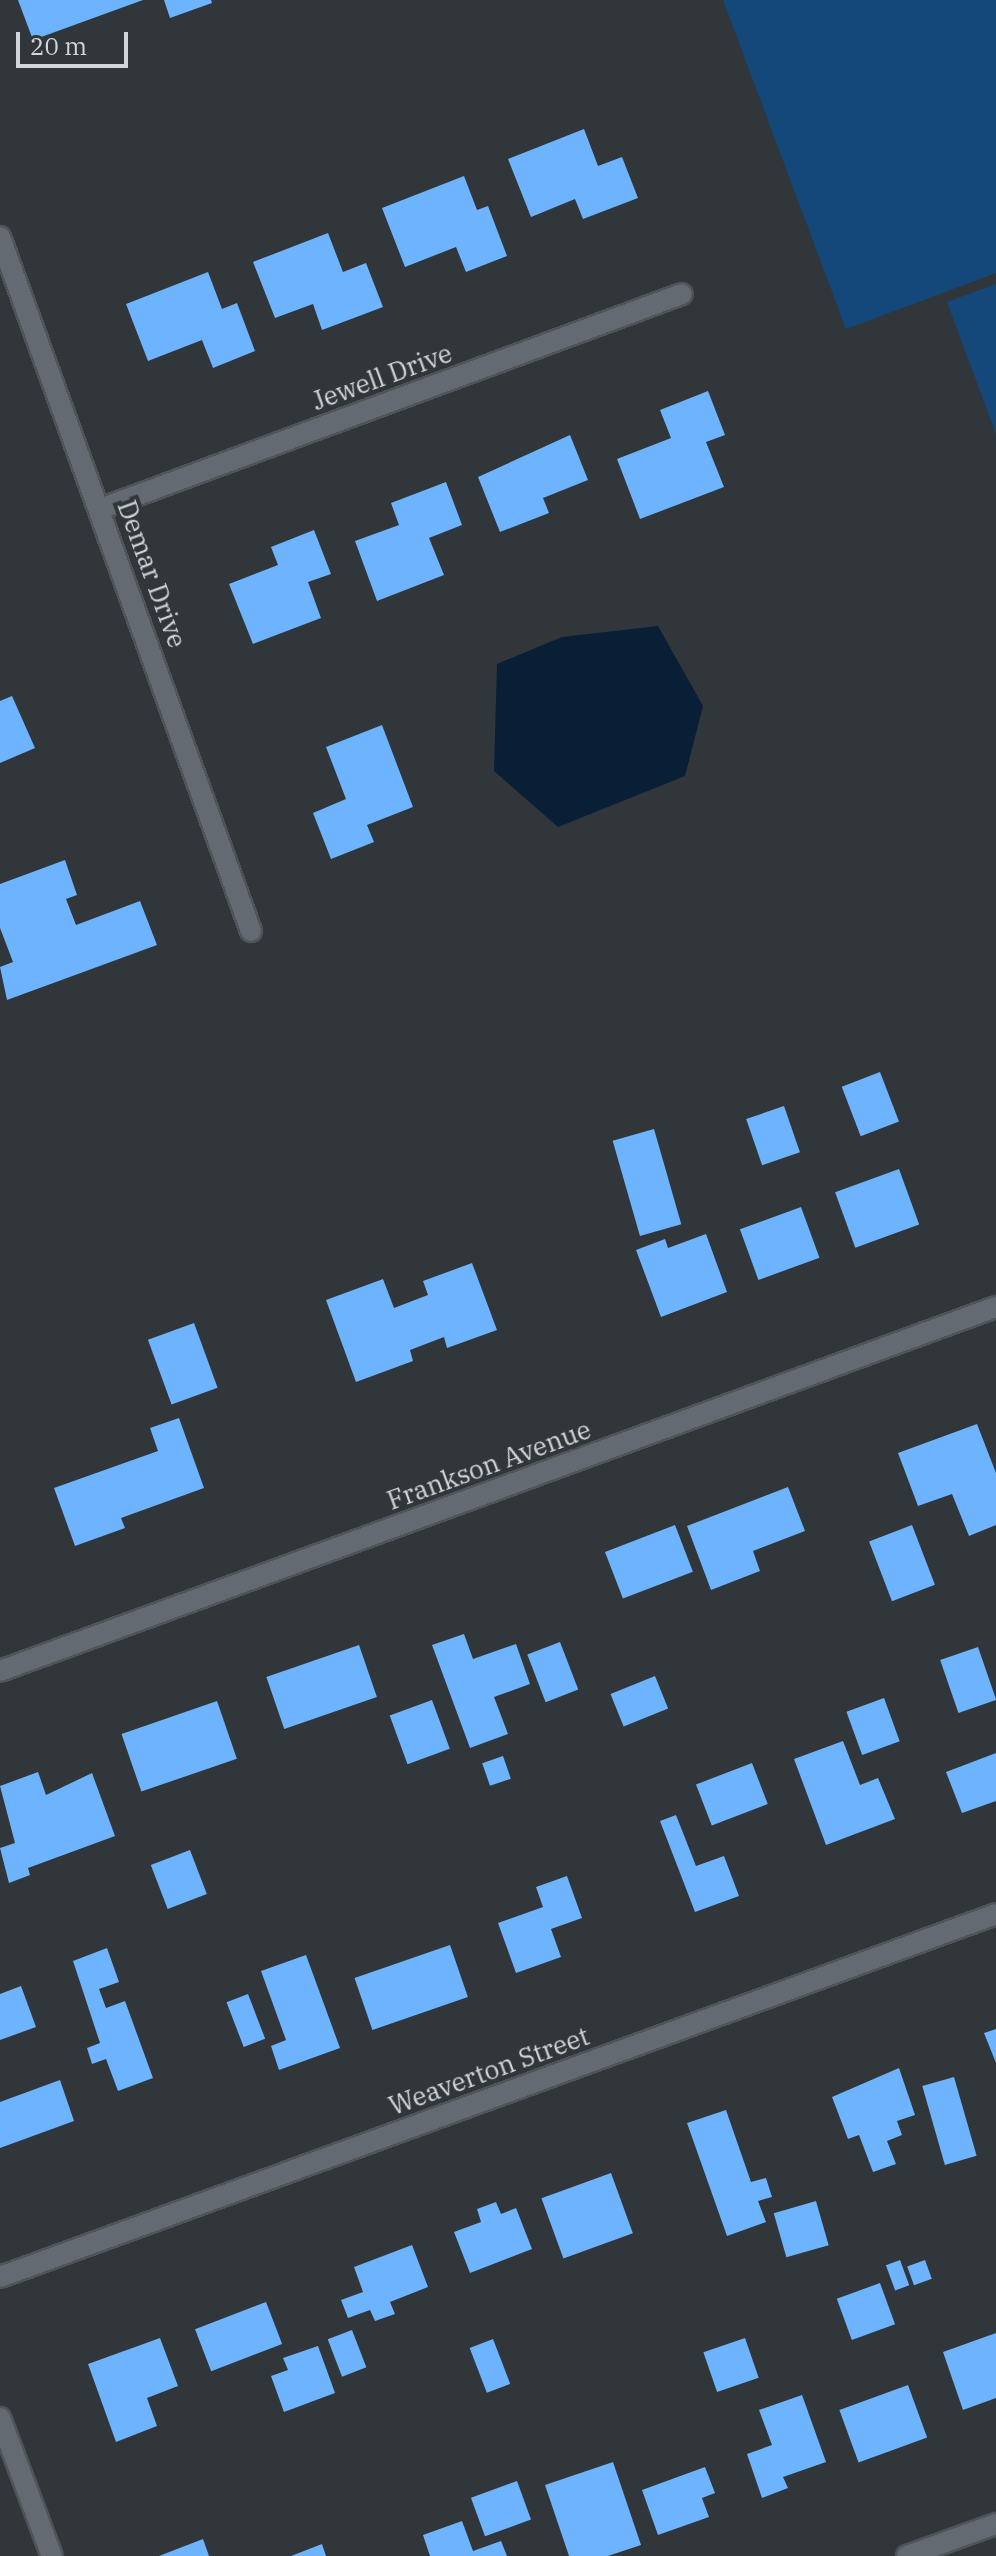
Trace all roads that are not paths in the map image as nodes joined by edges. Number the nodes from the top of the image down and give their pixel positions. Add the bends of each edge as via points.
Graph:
1 (0, 237) edge
2 (682, 294) dead end
3 (100, 509) junction
4 (251, 931) dead end
5 (996, 1307) edge
6 (0, 1671) edge
7 (996, 1914) edge
8 (0, 2277) edge
9 (0, 2418) edge
10 (996, 2524) edge
11 (52, 2556) edge
12 (907, 2556) edge

1 - 3 street, Demar Drive
2 - 3 street, Jewell Drive
3 - 4 street, Demar Drive
5 - 6 street, Frankson Avenue
7 - 8 street, Weaverton Street
9 - 11 street
10 - 12 street

